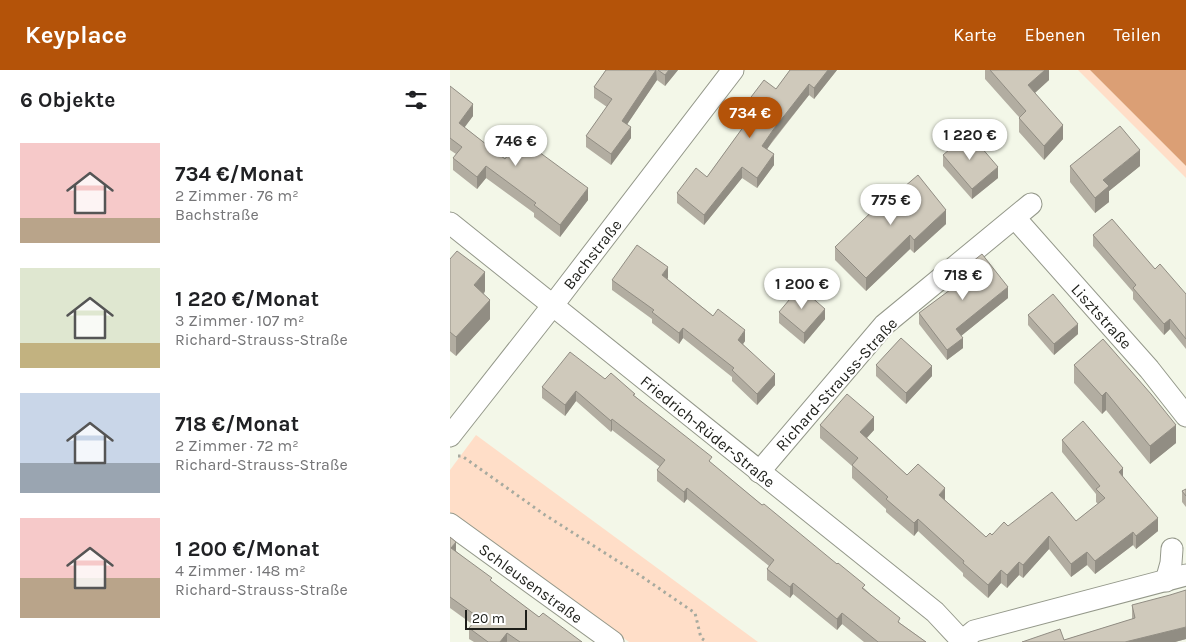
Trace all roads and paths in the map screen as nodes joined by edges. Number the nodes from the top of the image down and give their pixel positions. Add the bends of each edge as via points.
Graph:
1 (733, 70) edge
2 (1023, 211) joint
3 (450, 223) edge
4 (553, 305) junction
5 (1186, 416) edge
6 (453, 445) edge
7 (759, 472) junction
8 (450, 524) edge
9 (1172, 549) dead end
10 (1176, 578) edge
11 (962, 641) edge
12 (613, 642) edge
13 (707, 642) edge

1 - 4 street, Bachstraße
2 - 5 street, Lisztstraße
2 - 7 street, Richard-Strauss-Straße via 884,325
3 - 4 street, Friedrich-Rüder-Straße
4 - 6 street, Bachstraße
4 - 7 street, Friedrich-Rüder-Straße
6 - 13 path via 462,456 545,515 695,613 701,638
7 - 11 street, Friedrich-Rüder-Straße via 934,612
8 - 12 street, Schleusenstraße
9 - 10 street via 1171,563
10 - 11 street via 974,632

